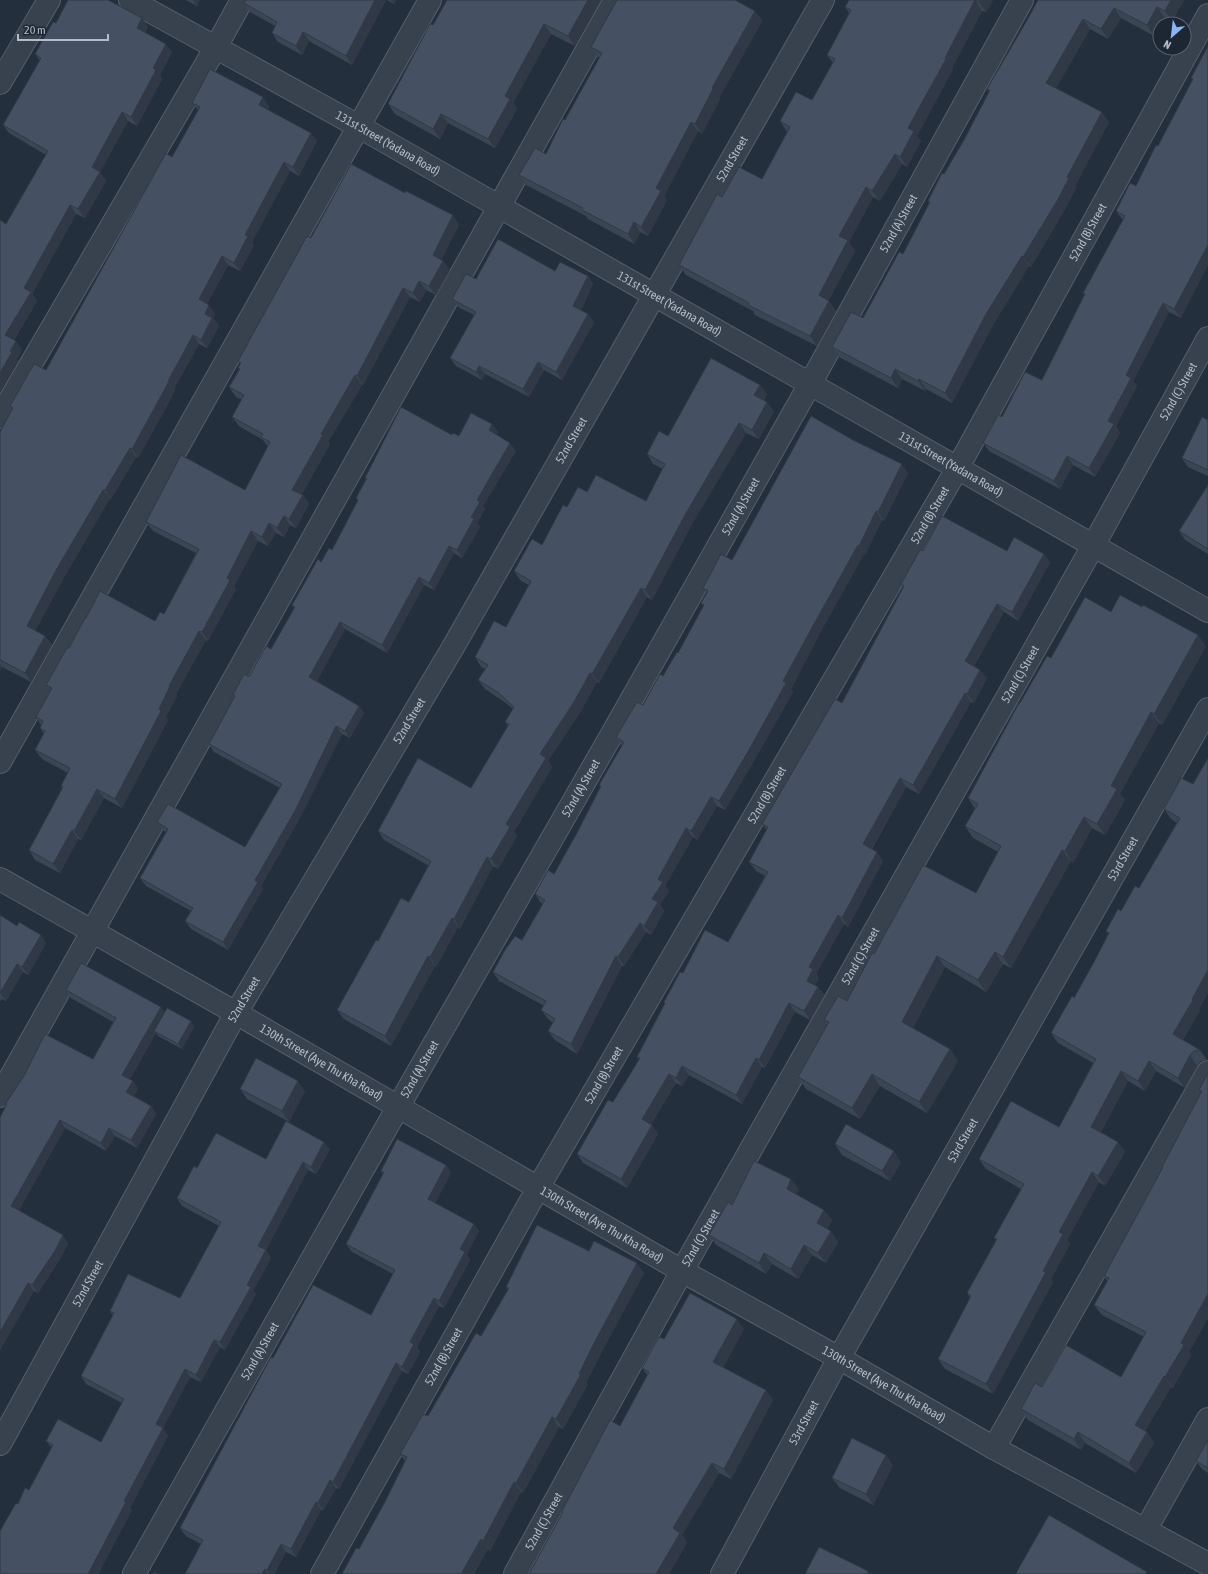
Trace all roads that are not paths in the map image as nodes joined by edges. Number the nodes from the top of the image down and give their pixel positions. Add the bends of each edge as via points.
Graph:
1 (49, 0) edge
2 (130, 0) edge
3 (242, 0) edge
4 (430, 0) edge
5 (615, 0) edge
6 (823, 0) edge
7 (1022, 0) edge
8 (1208, 15) edge
9 (216, 48) junction
10 (0, 83) edge
11 (358, 126) junction
12 (500, 207) junction
13 (655, 296) junction
14 (1208, 338) edge
15 (810, 384) junction
16 (0, 417) edge
17 (957, 469) junction
18 (1093, 546) junction
19 (1208, 611) edge
20 (1208, 709) edge
21 (0, 762) edge
22 (0, 879) edge
23 (91, 932) junction
24 (236, 1013) junction
25 (1208, 1072) edge
26 (0, 1096) edge
27 (398, 1107) junction
28 (538, 1188) junction
29 (682, 1271) junction
30 (839, 1358) junction
31 (1208, 1419) edge
32 (0, 1444) edge
33 (994, 1448) junction
34 (1146, 1529) junction
35 (1208, 1564) edge
36 (134, 1574) edge
37 (322, 1574) edge
38 (515, 1574) edge
39 (722, 1574) edge

1 - 10 street
2 - 9 street, 131st Street (Yadana Road)
3 - 9 street
4 - 11 street
5 - 12 street
6 - 13 street, 52nd Street
7 - 15 street, 52nd (A) Street
8 - 17 street, 52nd (B) Street
9 - 11 street, 131st Street (Yadana Road)
9 - 16 street
11 - 12 street, 131st Street (Yadana Road)
11 - 21 street
12 - 13 street, 131st Street (Yadana Road)
12 - 23 street
13 - 15 street, 131st Street (Yadana Road)
13 - 24 street, 52nd Street via 452,649
14 - 18 street, 52nd (C) Street
15 - 17 street, 131st Street (Yadana Road)
15 - 27 street, 52nd (A) Street
17 - 18 street, 131st Street (Yadana Road)
17 - 28 street, 52nd (B) Street
18 - 19 street, 131st Street (Yadana Road)
18 - 29 street, 52nd (C) Street
20 - 30 street, 53rd Street
22 - 23 street, 130th Street (Aye Thu Kha Road)
23 - 24 street, 130th Street (Aye Thu Kha Road)
23 - 26 street
24 - 27 street, 130th Street (Aye Thu Kha Road)
24 - 32 street, 52nd Street
25 - 33 street
27 - 28 street, 130th Street (Aye Thu Kha Road)
27 - 36 street, 52nd (A) Street
28 - 29 street, 130th Street (Aye Thu Kha Road)
28 - 37 street, 52nd (B) Street
29 - 30 street, 130th Street (Aye Thu Kha Road)
29 - 38 street, 52nd (C) Street
30 - 33 street, 130th Street (Aye Thu Kha Road)
30 - 39 street, 53rd Street
31 - 34 street
33 - 34 street, 130th Street (Aye Thu Kha Road)
34 - 35 street, 130th Street (Aye Thu Kha Road)

